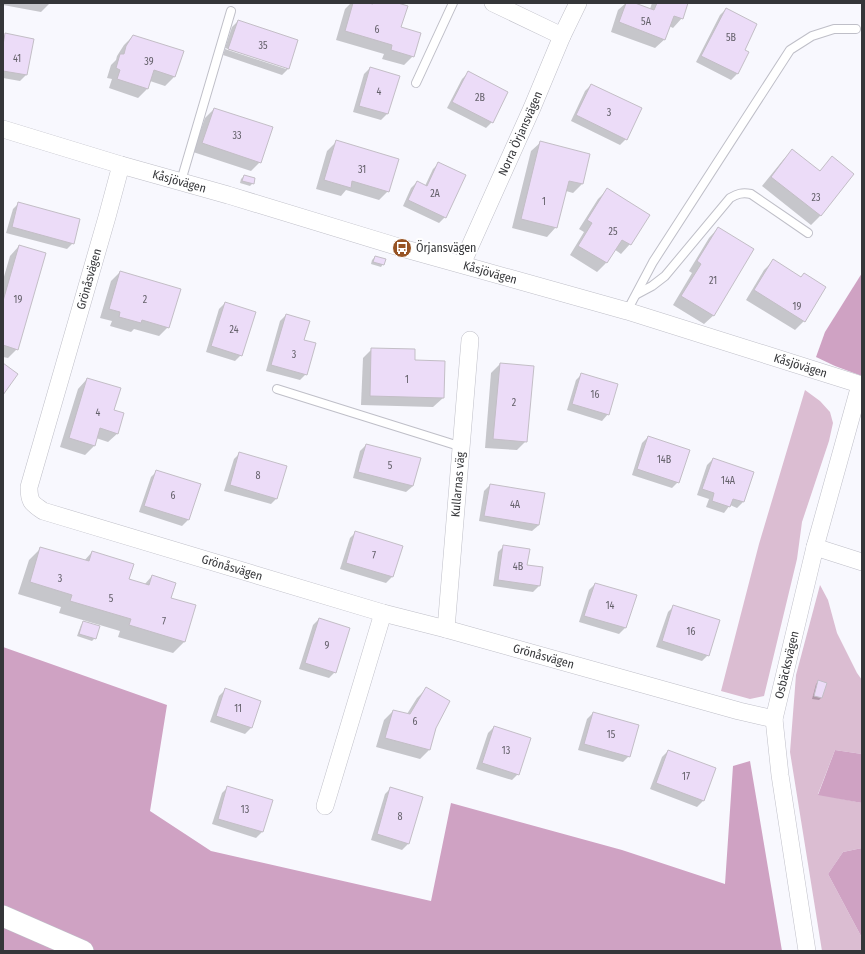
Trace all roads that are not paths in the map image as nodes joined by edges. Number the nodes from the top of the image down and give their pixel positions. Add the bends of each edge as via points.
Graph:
1 (453, 3) edge
2 (493, 3) edge
3 (578, 3) edge
4 (231, 11) dead end
5 (856, 29) dead end
6 (562, 36) junction
7 (416, 83) dead end
8 (3, 129) edge
9 (121, 165) junction
10 (181, 181) junction
11 (808, 233) dead end
12 (462, 264) junction
13 (637, 294) junction
14 (627, 311) junction
15 (470, 340) dead end
16 (861, 385) edge
17 (277, 389) dead end
18 (462, 447) junction
19 (816, 547) junction
20 (862, 562) edge
21 (383, 613) junction
22 (446, 629) junction
23 (774, 720) junction
24 (326, 806) dead end
25 (3, 916) edge
26 (83, 951) edge
27 (807, 951) edge

1 - 7 lane
2 - 6 street
3 - 6 street, Norra Örjansvägen
4 - 10 lane
5 - 13 lane via 834,29 812,36 790,50 653,262
6 - 12 street, Norra Örjansvägen
8 - 9 street, Kåsjövägen
9 - 10 street, Kåsjövägen
9 - 21 street, Grönåsvägen via 29,487 29,498 43,511
10 - 12 street, Kåsjövägen
11 - 13 lane via 751,194 737,194 730,198 665,276
12 - 14 street, Kåsjövägen
13 - 14 lane
14 - 16 street, Kåsjövägen
15 - 18 street, Kullarnas väg
16 - 19 street, Osbäcksvägen
17 - 18 lane
18 - 22 street, Kullarnas väg
19 - 20 street
19 - 23 street, Osbäcksvägen
21 - 22 street, Grönåsvägen
21 - 24 street
22 - 23 street, Grönåsvägen
23 - 27 street, Osbäcksvägen
25 - 26 street

